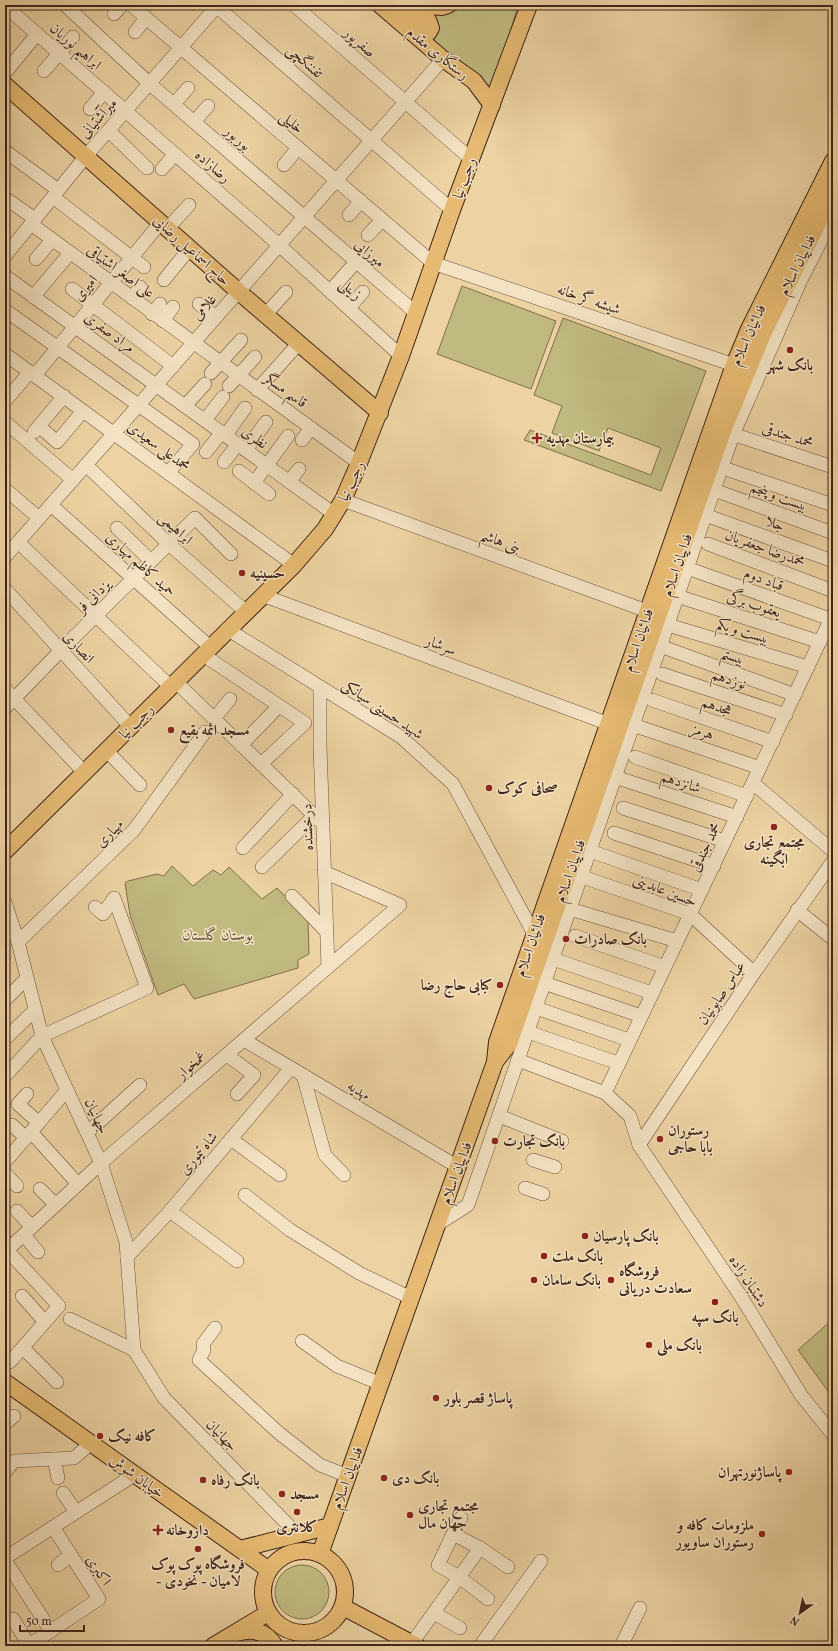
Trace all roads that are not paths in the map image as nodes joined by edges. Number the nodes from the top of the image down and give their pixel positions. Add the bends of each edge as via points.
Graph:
1 (65, 5) edge
2 (131, 5) edge
3 (217, 5) edge
4 (294, 5) edge
5 (417, 5) edge
6 (448, 5) edge
7 (529, 5) edge
8 (5, 6) edge
9 (390, 8) edge
10 (146, 18) junction
11 (135, 32) dead end
12 (37, 34) junction
13 (73, 37) dead end
14 (182, 49) junction
15 (59, 53) junction
16 (443, 59) junction
17 (44, 71) dead end
18 (5, 73) edge
19 (150, 84) junction
20 (188, 88) dead end
21 (7, 91) edge
22 (104, 92) junction
23 (405, 102) junction
24 (174, 104) junction
25 (492, 105) junction
26 (208, 106) dead end
27 (90, 109) dead end
28 (126, 111) junction
29 (194, 122) junction
30 (108, 131) junction
31 (373, 140) junction
32 (298, 148) junction
33 (5, 151) edge
34 (175, 154) junction
35 (86, 156) junction
36 (471, 159) junction
37 (833, 160) edge
38 (284, 165) dead end
39 (147, 168) dead end
40 (162, 169) dead end
41 (336, 180) junction
42 (833, 193) edge
43 (56, 194) junction
44 (5, 198) edge
45 (361, 202) junction
46 (189, 205) dead end
47 (452, 210) junction
48 (348, 215) dead end
49 (304, 217) junction
50 (833, 217) edge
51 (382, 220) junction
52 (33, 222) junction
53 (165, 225) junction
54 (368, 235) dead end
55 (52, 240) junction
56 (280, 245) junction
57 (190, 248) junction
58 (7, 250) edge
59 (70, 253) junction
60 (131, 257) junction
61 (36, 259) dead end
62 (356, 262) junction
63 (433, 263) junction
64 (144, 267) dead end
65 (5, 276) edge
66 (164, 280) dead end
67 (110, 283) junction
68 (140, 287) dead end
69 (72, 289) dead end
70 (330, 291) junction
71 (239, 292) junction
72 (286, 292) dead end
73 (363, 292) dead end
74 (33, 296) junction
75 (132, 298) junction
76 (92, 304) junction
77 (199, 304) dead end
78 (173, 308) dead end
79 (349, 308) junction
80 (5, 310) edge
81 (158, 313) junction
82 (416, 313) junction
83 (266, 314) junction
84 (216, 317) junction
85 (74, 326) junction
86 (769, 337) junction
87 (242, 340) dead end
88 (299, 343) junction
89 (193, 344) junction
90 (58, 347) junction
91 (5, 354) edge
92 (401, 356) junction
93 (255, 357) dead end
94 (221, 363) junction
95 (734, 365) junction
96 (173, 366) junction
97 (32, 374) junction
98 (239, 376) junction
99 (157, 385) junction
100 (257, 390) junction
101 (64, 396) junction
102 (5, 401) edge
103 (138, 406) junction
104 (185, 406) junction
105 (245, 408) dead end
106 (83, 411) junction
107 (380, 413) junction
108 (205, 420) junction
109 (5, 422) edge
110 (266, 422) dead end
111 (39, 426) junction
112 (310, 428) junction
113 (114, 433) junction
114 (728, 433) junction
115 (224, 434) junction
116 (288, 436) dead end
117 (302, 440) dead end
118 (27, 441) junction
119 (242, 447) junction
120 (206, 452) dead end
121 (224, 462) dead end
122 (359, 463) junction
123 (86, 465) junction
124 (268, 466) junction
125 (833, 467) edge
126 (299, 469) dead end
127 (729, 470) dead end
128 (239, 471) dead end
129 (168, 473) junction
130 (73, 480) junction
131 (289, 482) junction
132 (254, 483) junction
133 (5, 489) edge
134 (714, 490) junction
135 (269, 494) dead end
136 (343, 500) junction
137 (51, 505) junction
138 (833, 505) edge
139 (334, 514) junction
140 (705, 515) junction
141 (39, 518) junction
142 (117, 528) dead end
143 (833, 533) edge
144 (18, 542) junction
145 (169, 544) junction
146 (708, 544) dead end
147 (231, 554) dead end
148 (5, 557) edge
149 (152, 561) junction
150 (833, 561) edge
151 (294, 565) junction
152 (687, 568) junction
153 (134, 579) junction
154 (5, 589) edge
155 (833, 591) edge
156 (262, 595) junction
157 (677, 596) junction
158 (245, 611) junction
159 (647, 611) junction
160 (95, 616) junction
161 (832, 617) edge
162 (668, 625) junction
163 (227, 630) junction
164 (820, 642) junction
165 (660, 646) junction
166 (61, 650) junction
167 (206, 651) junction
168 (808, 667) junction
169 (662, 674) dead end
170 (173, 684) junction
171 (320, 687) junction
172 (795, 695) junction
173 (8, 698) edge
174 (230, 699) dead end
175 (652, 700) dead end
176 (269, 704) junction
177 (786, 715) junction
178 (214, 719) junction
179 (609, 724) junction
180 (633, 725) junction
181 (130, 726) junction
182 (205, 732) dead end
183 (773, 742) junction
184 (241, 745) junction
185 (106, 750) junction
186 (635, 757) dead end
187 (261, 764) junction
188 (760, 768) junction
189 (84, 772) junction
190 (615, 777) junction
191 (753, 782) junction
192 (140, 785) dead end
193 (293, 794) junction
194 (747, 796) junction
195 (623, 808) dead end
196 (737, 817) junction
197 (318, 820) junction
198 (614, 833) dead end
199 (725, 841) junction
200 (243, 848) dead end
201 (5, 851) edge
202 (590, 851) junction
203 (833, 851) edge
204 (833, 861) edge
205 (714, 866) junction
206 (262, 867) dead end
207 (324, 872) junction
208 (575, 874) junction
209 (702, 890) junction
210 (292, 896) dead end
211 (5, 902) edge
212 (95, 907) dead end
213 (570, 909) junction
214 (796, 910) junction
215 (690, 914) junction
216 (8, 923) edge
217 (326, 931) junction
218 (534, 934) junction
219 (575, 936) dead end
220 (833, 940) edge
221 (677, 941) junction
222 (18, 942) junction
223 (553, 959) junction
224 (328, 966) junction
225 (665, 967) junction
226 (754, 973) junction
227 (27, 978) junction
228 (544, 983) junction
229 (652, 992) junction
230 (5, 1000) edge
231 (536, 1008) junction
232 (35, 1010) junction
233 (641, 1016) junction
234 (528, 1032) junction
235 (42, 1036) junction
236 (5, 1039) edge
237 (244, 1040) junction
238 (629, 1040) junction
239 (227, 1055) junction
240 (518, 1060) junction
241 (495, 1062) junction
242 (618, 1062) junction
243 (291, 1068) junction
244 (303, 1075) junction
245 (5, 1076) edge
246 (140, 1085) dead end
247 (67, 1090) junction
248 (605, 1093) junction
249 (27, 1094) dead end
250 (237, 1094) dead end
251 (499, 1116) junction
252 (12, 1125) dead end
253 (32, 1131) junction
254 (87, 1133) junction
255 (231, 1139) junction
256 (562, 1140) dead end
257 (640, 1145) junction
258 (533, 1160) dead end
259 (101, 1163) junction
260 (5, 1164) edge
261 (458, 1167) junction
262 (555, 1167) dead end
263 (280, 1175) dead end
264 (344, 1175) dead end
265 (78, 1184) junction
266 (17, 1186) dead end
267 (524, 1188) dead end
268 (40, 1189) dead end
269 (543, 1194) dead end
270 (245, 1195) dead end
271 (56, 1205) junction
272 (18, 1211) dead end
273 (170, 1211) junction
274 (438, 1224) junction
275 (28, 1231) junction
276 (6, 1250) edge
277 (38, 1252) dead end
278 (127, 1257) junction
279 (237, 1261) dead end
280 (22, 1296) dead end
281 (411, 1298) junction
282 (70, 1319) dead end
283 (45, 1322) junction
284 (215, 1328) dead end
285 (302, 1341) dead end
286 (23, 1348) junction
287 (134, 1350) junction
288 (10, 1362) dead end
289 (5, 1382) edge
290 (57, 1382) dead end
291 (380, 1384) junction
292 (833, 1435) edge
293 (91, 1443) junction
294 (54, 1459) junction
295 (5, 1472) edge
296 (134, 1474) junction
297 (348, 1476) junction
298 (58, 1478) dead end
299 (63, 1493) dead end
300 (76, 1512) junction
301 (461, 1518) dead end
302 (330, 1526) junction
303 (53, 1527) junction
304 (297, 1534) junction
305 (453, 1534) junction
306 (480, 1548) junction
307 (240, 1549) junction
308 (320, 1554) junction
309 (71, 1556) junction
310 (5, 1559) edge
311 (541, 1561) dead end
312 (58, 1565) dead end
313 (508, 1567) dead end
314 (269, 1570) junction
315 (459, 1577) junction
316 (488, 1599) dead end
317 (343, 1607) junction
318 (640, 1608) dead end
319 (434, 1612) junction
320 (268, 1613) junction
321 (13, 1619) dead end
322 (460, 1628) dead end
323 (51, 1631) junction
324 (230, 1635) junction
325 (289, 1639) edge
326 (414, 1645) edge
327 (28, 1646) edge
328 (213, 1646) edge
329 (275, 1646) edge
330 (480, 1646) edge
331 (621, 1646) edge

1 - 19 street, بوربور
2 - 10 street, خلیلی
3 - 14 street, میرآشتیانی
3 - 31 street, تفننگچی
4 - 23 street, صفرپور
5 - 6 main road, رستگاری مقدم
7 - 25 main road, رجب نیا
8 - 12 street, ابراهیم نوریان
9 - 16 main road, رستگاری مقدم
10 - 11 street
10 - 14 street, خلیلی
12 - 15 street, ابراهیم نوریان
12 - 18 street
13 - 15 street
14 - 19 street, میرآشتیانی
14 - 32 street, خلیلی
15 - 17 street
15 - 22 street, ابراهیم نوریان
16 - 23 street, غلامی
16 - 25 main road, رستگاری مقدم via 474,81
19 - 24 street, بوربور
19 - 28 street, میرآشتیانی
20 - 24 street
21 - 35 main road, حاج اسماعیل رضایی
22 - 27 street
22 - 28 street, ابراهیم نوریان
23 - 31 street, غلامی
23 - 36 street, صفرپور
24 - 29 street, بوربور
25 - 36 main road, رجب نیا
26 - 29 street
28 - 30 street, میرآشتیانی
28 - 34 street, رضازاده
29 - 49 street, بوربور
30 - 35 street, میرآشتیانی
30 - 39 street
31 - 41 street, غلامی
31 - 47 street, تفننگچی
32 - 38 street
32 - 41 street, خلیلی
33 - 43 street
34 - 40 street
34 - 56 street, رضازاده
35 - 43 street, میرآشتیانی
35 - 53 main road, حاج اسماعیل رضایی
36 - 47 main road, رجب نیا
37 - 95 main road, فدائیان اسلام via 749,329
41 - 45 street, خلیلی
41 - 49 street, غلامی
42 - 86 main road, فداییان اسلام
43 - 52 street, میرآشتیانی
43 - 60 street
44 - 52 street, علی اصغر اشتیاقی
45 - 48 street
45 - 51 street, خلیلی
46 - 53 street, امیری
47 - 63 main road, رجب نیا
49 - 56 street, غلامی
49 - 62 street, میرزایی
50 - 86 street
51 - 54 street
51 - 63 street, خلیلی
52 - 55 street, علی اصغر اشتیاقی
52 - 58 street, میرآشتیانی
53 - 57 main road, حاج اسماعیل رضایی
53 - 60 street, امیری
55 - 59 street, علی اصغر اشتیاقی
55 - 61 street
56 - 70 street, زینلی
56 - 71 street, غلامی
57 - 66 street
57 - 71 main road, حاج اسماعیل رضایی
59 - 67 street, علی اصغر اشتیاقی
59 - 74 street
60 - 64 street
60 - 67 street, امیری
62 - 70 street
62 - 82 street, میرزایی
63 - 82 main road, رجب نیا
63 - 95 street, شیشه گر خانه
65 - 74 street, مراد صفری
67 - 75 street, علی اصغر اشتیاقی
67 - 76 street, امیری
68 - 75 street
69 - 76 street
70 - 79 street, زینلی
71 - 83 main road, حاج اسماعیل رضایی
71 - 84 street, غلامی
72 - 83 street
73 - 79 street
74 - 85 street, مراد صفری
75 - 81 street, علی اصغر اشتیاقی
76 - 85 street, امیری
76 - 96 street
77 - 84 street
78 - 81 street
79 - 92 street, زینلی
80 - 90 street
81 - 89 street, علی اصغر اشتیاقی
82 - 92 main road, رجب نیا
83 - 88 main road, حاج اسماعیل رضایی
84 - 89 street, غلامی
85 - 90 street, امیری
85 - 99 street, مراد صفری
86 - 114 main road, فداییان اسلام
87 - 94 street
88 - 100 street
88 - 107 main road, حاج اسماعیل رضایی
89 - 94 street, قاسم مسگر
89 - 96 street, غلامی
90 - 97 street, امیری
90 - 103 street
91 - 97 street, محمدعلی سعیدی
92 - 107 main road, رجب نیا
93 - 98 street
94 - 98 street, قاسم مسگر
94 - 104 street
95 - 159 main road, فدائیان اسلام
96 - 99 street, غلامی
97 - 101 street, محمدعلی سعیدی
97 - 102 street, امیری
98 - 100 street, قاسم مسگر
98 - 108 street
99 - 103 street, غلامی
99 - 104 street, نظری
100 - 112 street, قاسم مسگر via 301,415
101 - 106 street, محمدعلی سعیدی
101 - 111 street
103 - 113 street, غلامی
103 - 129 street via 193,444
104 - 108 street, نظری
105 - 115 street
106 - 111 street via 57,442
106 - 113 street, محمدعلی سعیدی
107 - 122 main road, رجب نیا
108 - 115 street, نظری
109 - 118 street
110 - 119 street
111 - 118 street
112 - 117 street
112 - 122 street, قاسم مسگر
113 - 123 street, غلامی
113 - 129 street, محمدعلی سعیدی
114 - 125 street, محمد جندقی
114 - 134 street
114 - 208 main road, فداییان اسلام
115 - 119 street, نظری
115 - 120 street
116 - 124 street
118 - 130 street
119 - 121 street
119 - 124 street, نظری
122 - 136 main road, رجب نیا
123 - 130 street, غلامی
123 - 145 street, ابراهیمی
124 - 131 street, نظری
124 - 132 street
126 - 131 street
127 - 138 street
128 - 132 street
129 - 151 street, محمدعلی سعیدی
130 - 137 street, غلامی
131 - 139 street, نظری
132 - 135 street
133 - 141 street
134 - 140 street
134 - 143 street, بیست و پنجم
136 - 139 main road, رجب نیا
136 - 159 street, بنی هاشم
137 - 141 street, غلامی
137 - 153 street, حمید کاظم مهیاری
139 - 151 main road, رجب نیا via 325,529
140 - 150 street, جلا
140 - 152 street
141 - 144 street, غلامی
142 - 149 street
144 - 148 street, غلامی
144 - 160 street
145 - 147 street, یزدانی فر via 195,518
145 - 149 street, یزدانی فر
145 - 158 street, ابراهیمی
146 - 155 street, محمدرضا جعفریان
149 - 153 street, یزدانی فر
151 - 156 main road, رجب نیا
152 - 157 street
152 - 161 street, قباد دوم
153 - 160 street, یزدانی فر
153 - 167 street, حمید کاظم مهیاری
154 - 166 street, انصاری
156 - 158 main road, رجب نیا
156 - 179 street, سرشار
157 - 162 street
157 - 164 street, یعقوب برگی
158 - 163 main road, رجب نیا
159 - 179 main road, فدائیان اسلام
160 - 166 street, یزدانی فر
160 - 170 street
161 - 164 street, محمد جندقی
162 - 165 street
162 - 168 street, بیست و یکم
163 - 167 main road, رجب نیا
163 - 171 street, شهید حسینی سیانکی
164 - 168 street, محمد جندقی
165 - 172 street, بیستم
165 - 180 street
166 - 173 street, یزدانی فر
166 - 181 street, انصاری
167 - 170 main road, رجب نیا
167 - 176 street, حمید کاظم مهیاری
168 - 172 street, محمد جندقی
169 - 177 street, نوزدهم
170 - 178 street
170 - 181 main road, رجب نیا
171 - 197 street, درخشنده
171 - 218 street, شهید حسینی سیانکی via 401,736 454,784
172 - 177 street, محمد جندقی
173 - 189 street
174 - 178 street
175 - 183 street, هجدهم
176 - 184 street
176 - 187 street, حمید کاظم مهیاری via 305,723
177 - 183 street, محمد جندقی
178 - 184 street
179 - 218 main road, فدائیان اسلام
180 - 188 street, هرمز
180 - 190 street
181 - 185 main road, رجب نیا
182 - 222 street, مهیاری via 134,830
183 - 188 street, محمد جندقی
184 - 187 street
185 - 189 main road, رجب نیا
185 - 192 street
186 - 194 street
187 - 193 street
188 - 191 street, محمد جندقی
189 - 201 main road, رجب نیا
190 - 196 street, شانزدهم
190 - 202 street
191 - 194 street, محمد جندقی
191 - 203 street
193 - 197 street
193 - 200 street
194 - 196 street, محمد جندقی
195 - 199 street
196 - 199 street, محمد جندقی
197 - 206 street
197 - 207 street, درخشنده
198 - 205 street
199 - 205 street, محمد جندقی
202 - 208 street
202 - 209 street
204 - 214 street, عباس صابونیان
205 - 209 street, محمد جندقی
207 - 217 street, درخشنده
207 - 224 street, غمخوار via 400,905
208 - 213 street
208 - 215 street, حسین عابدینی
208 - 241 main road, فداییان اسلام via 509,1044
209 - 215 street, محمد جندقی
210 - 217 street
211 - 216 street, جهانیان
212 - 235 street via 103,914 114,898 147,988
213 - 221 street
213 - 223 street
214 - 220 street
214 - 226 street, عباس صابونیان
215 - 221 street, محمد جندقی
215 - 226 street, حسین عابدینی
216 - 222 street, جهانیان
217 - 224 street, درخشنده
218 - 241 main road, فدائیان اسلام via 497,1042
219 - 225 street
221 - 225 street, محمد جندقی
222 - 227 street, جهانیان
223 - 228 street
223 - 229 street
224 - 237 street, غمخوار
225 - 229 street, محمد جندقی
226 - 257 street, عباس صابونیان
227 - 230 street
227 - 232 street, جهانیان
228 - 231 street
228 - 233 street
229 - 233 street, محمد جندقی
231 - 234 street
231 - 238 street
232 - 235 street, جهانیان
232 - 236 street
233 - 238 street, محمد جندقی
234 - 240 street
234 - 242 street
235 - 245 street
235 - 247 street, جهانیان
237 - 239 street, غمخوار
237 - 243 street, مهدیه
238 - 242 street, محمد جندقی
239 - 250 street via 254,1075
239 - 259 street, غمخوار
240 - 248 street
240 - 251 street
241 - 261 main road, فداییان اسلام
242 - 248 street, محمد جندقی
243 - 244 street, مهدیه
243 - 255 street, شاه تیموری
244 - 261 street, مهدیه
244 - 264 street via 325,1154
246 - 254 street
247 - 253 street
247 - 254 street, جهانیان
248 - 257 street, دشتبان زاده via 630,1116
249 - 253 street via 18,1104
251 - 256 street
251 - 274 street via 468,1206
252 - 253 street
253 - 260 street
253 - 265 street
254 - 259 street, جهانیان
255 - 263 street
255 - 273 street, شاه تیموری
257 - 292 street, دشتبان زاده via 740,1295 801,1396
258 - 262 street
259 - 265 street, غمخوار
259 - 278 street, جهانیان via 126,1242
260 - 266 street
261 - 274 main road, فداییان اسلام
265 - 271 street, غمخوار
267 - 269 street
268 - 271 street
270 - 281 street via 290,1230 359,1273
271 - 275 street, غمخوار
272 - 275 street
273 - 278 street, شاه تیموری
273 - 279 street
274 - 281 main road, فداییان اسلام
275 - 276 street, غمخوار
275 - 277 street
276 - 283 street via 58,1306
278 - 287 street, جهانیان
280 - 283 street
281 - 291 main road, فداییان اسلام
282 - 287 street
283 - 286 street
284 - 297 street via 203,1344 204,1350 199,1360 279,1433 320,1465
285 - 291 street via 337,1366
286 - 288 street
286 - 290 street
287 - 304 street, جهانیان via 164,1398
289 - 293 main road, خیابان شوش
291 - 297 main road, فداییان اسلام
293 - 294 street via 74,1458
293 - 296 main road, خیابان شوش
294 - 295 street via 14,1462
294 - 298 street
296 - 300 street
296 - 307 main road, خیابان شوش
297 - 302 main road, فداییان اسلام
299 - 300 street
300 - 303 street
301 - 305 street
302 - 304 main road
302 - 308 main road, فداییان اسلام
303 - 309 street, اکبری
303 - 310 street
304 - 307 main road
305 - 306 street
305 - 315 street via 438,1565
306 - 313 street
306 - 315 street
307 - 314 main road, خیابان شوش
308 - 314 main road via 301,1551 290,1553
308 - 317 main road via 330,1560 342,1577 345,1587
309 - 312 street
309 - 323 street, اکبری via 99,1599
310 - 323 street
311 - 330 street
314 - 320 main road via 262,1593
315 - 316 street
315 - 319 street
317 - 325 main road via 335,1620 322,1630
317 - 326 main road
318 - 331 street
319 - 322 street
319 - 326 street
320 - 324 main road
320 - 325 main road
321 - 327 street
323 - 327 street, اکبری
324 - 328 main road
324 - 329 main road via 256,1631 270,1639

